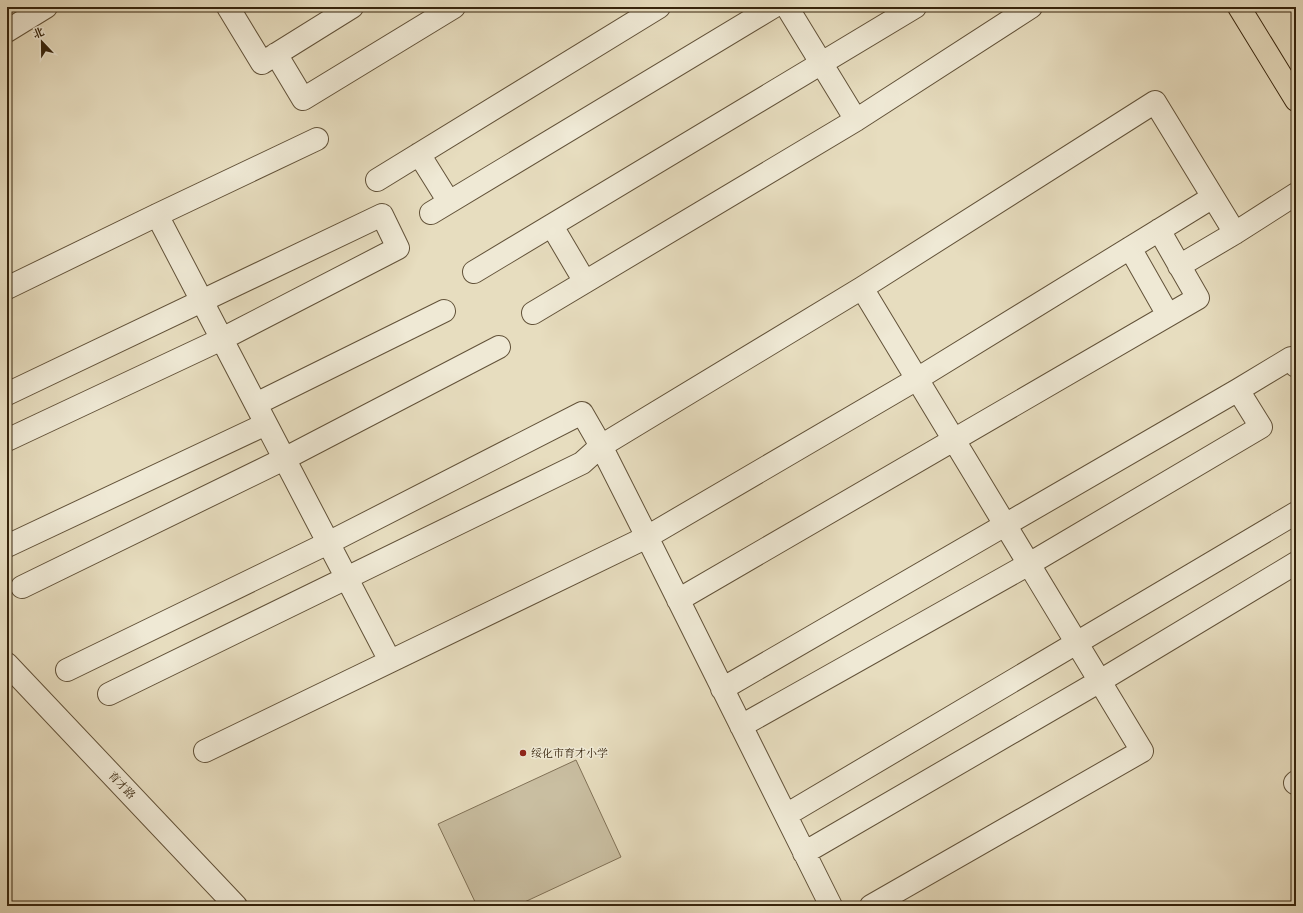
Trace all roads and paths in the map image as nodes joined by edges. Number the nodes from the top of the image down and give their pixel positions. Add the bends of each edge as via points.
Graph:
1 (46, 7) edge
2 (228, 7) edge
3 (352, 7) edge
4 (454, 7) edge
5 (659, 7) edge
6 (773, 7) edge
7 (787, 7) edge
8 (914, 7) edge
9 (1031, 7) edge
10 (1239, 7) edge
11 (7, 31) edge
12 (276, 54) junction
13 (821, 64) junction
14 (1296, 100) edge
15 (856, 120) junction
16 (318, 139) dead end
17 (419, 154) junction
18 (377, 180) dead end
19 (1296, 194) edge
20 (1213, 197) junction
21 (449, 202) junction
22 (431, 213) dead end
23 (157, 215) junction
24 (552, 226) junction
25 (1160, 230) junction
26 (1235, 233) junction
27 (1130, 248) junction
28 (1180, 266) junction
29 (474, 272) dead end
30 (586, 282) junction
31 (7, 288) edge
32 (862, 288) junction
33 (202, 300) junction
34 (444, 311) dead end
35 (533, 313) dead end
36 (1168, 315) junction
37 (222, 339) junction
38 (499, 347) dead end
39 (1296, 366) edge
40 (917, 379) junction
41 (1238, 390) junction
42 (7, 394) edge
43 (256, 404) junction
44 (266, 424) junction
45 (7, 440) edge
46 (954, 440) junction
47 (600, 446) junction
48 (284, 459) junction
49 (1296, 513) edge
50 (1005, 525) junction
51 (647, 537) junction
52 (328, 543) junction
53 (7, 546) edge
54 (1296, 563) edge
55 (1029, 564) junction
56 (347, 579) junction
57 (22, 587) dead end
58 (678, 600) junction
59 (1077, 643) junction
60 (390, 662) junction
61 (7, 664) edge
62 (67, 670) dead end
63 (1100, 681) junction
64 (722, 689) junction
65 (109, 694) dead end
66 (741, 726) junction
67 (205, 751) dead end
68 (786, 815) junction
69 (804, 852) junction
70 (236, 906) edge
71 (831, 906) edge
72 (871, 906) edge

1 - 11 street
2 - 12 street via 262,63
3 - 12 street
4 - 12 street via 303,99
5 - 17 street
6 - 21 street
7 - 13 street
8 - 13 street
9 - 15 street
10 - 14 main road
13 - 15 street
13 - 24 street
15 - 30 street
16 - 23 street
17 - 18 street
17 - 21 street
19 - 26 street
20 - 25 street
20 - 26 street
20 - 32 street via 1155,102
21 - 22 street
23 - 31 street
23 - 33 street
24 - 29 street
24 - 30 street
25 - 27 street
25 - 28 street
26 - 28 street
27 - 36 street
27 - 40 street
28 - 36 street via 1198,298
30 - 35 street
32 - 40 street
32 - 47 street
33 - 37 street
33 - 37 street via 382,215 398,248
33 - 42 street
34 - 43 street
36 - 46 street
37 - 43 street
37 - 45 street
38 - 48 street
39 - 41 street via 1291,358
40 - 46 street
40 - 51 street
41 - 50 street
41 - 55 street via 1261,427
43 - 44 street
44 - 48 street
44 - 53 street
46 - 50 street
46 - 58 street
47 - 51 street
47 - 52 street via 582,413
47 - 56 street via 582,463
48 - 52 street
48 - 57 street
49 - 59 street
50 - 55 street
50 - 64 street
51 - 58 street
51 - 60 street
52 - 56 street
52 - 62 street
54 - 63 street
55 - 59 street
55 - 66 street
56 - 60 street
56 - 65 street
58 - 64 street
59 - 63 street
59 - 68 street
60 - 67 street
61 - 70 street, 育才路
63 - 69 street
63 - 72 street via 1142,751
64 - 66 street
66 - 68 street
68 - 69 street
69 - 71 street

